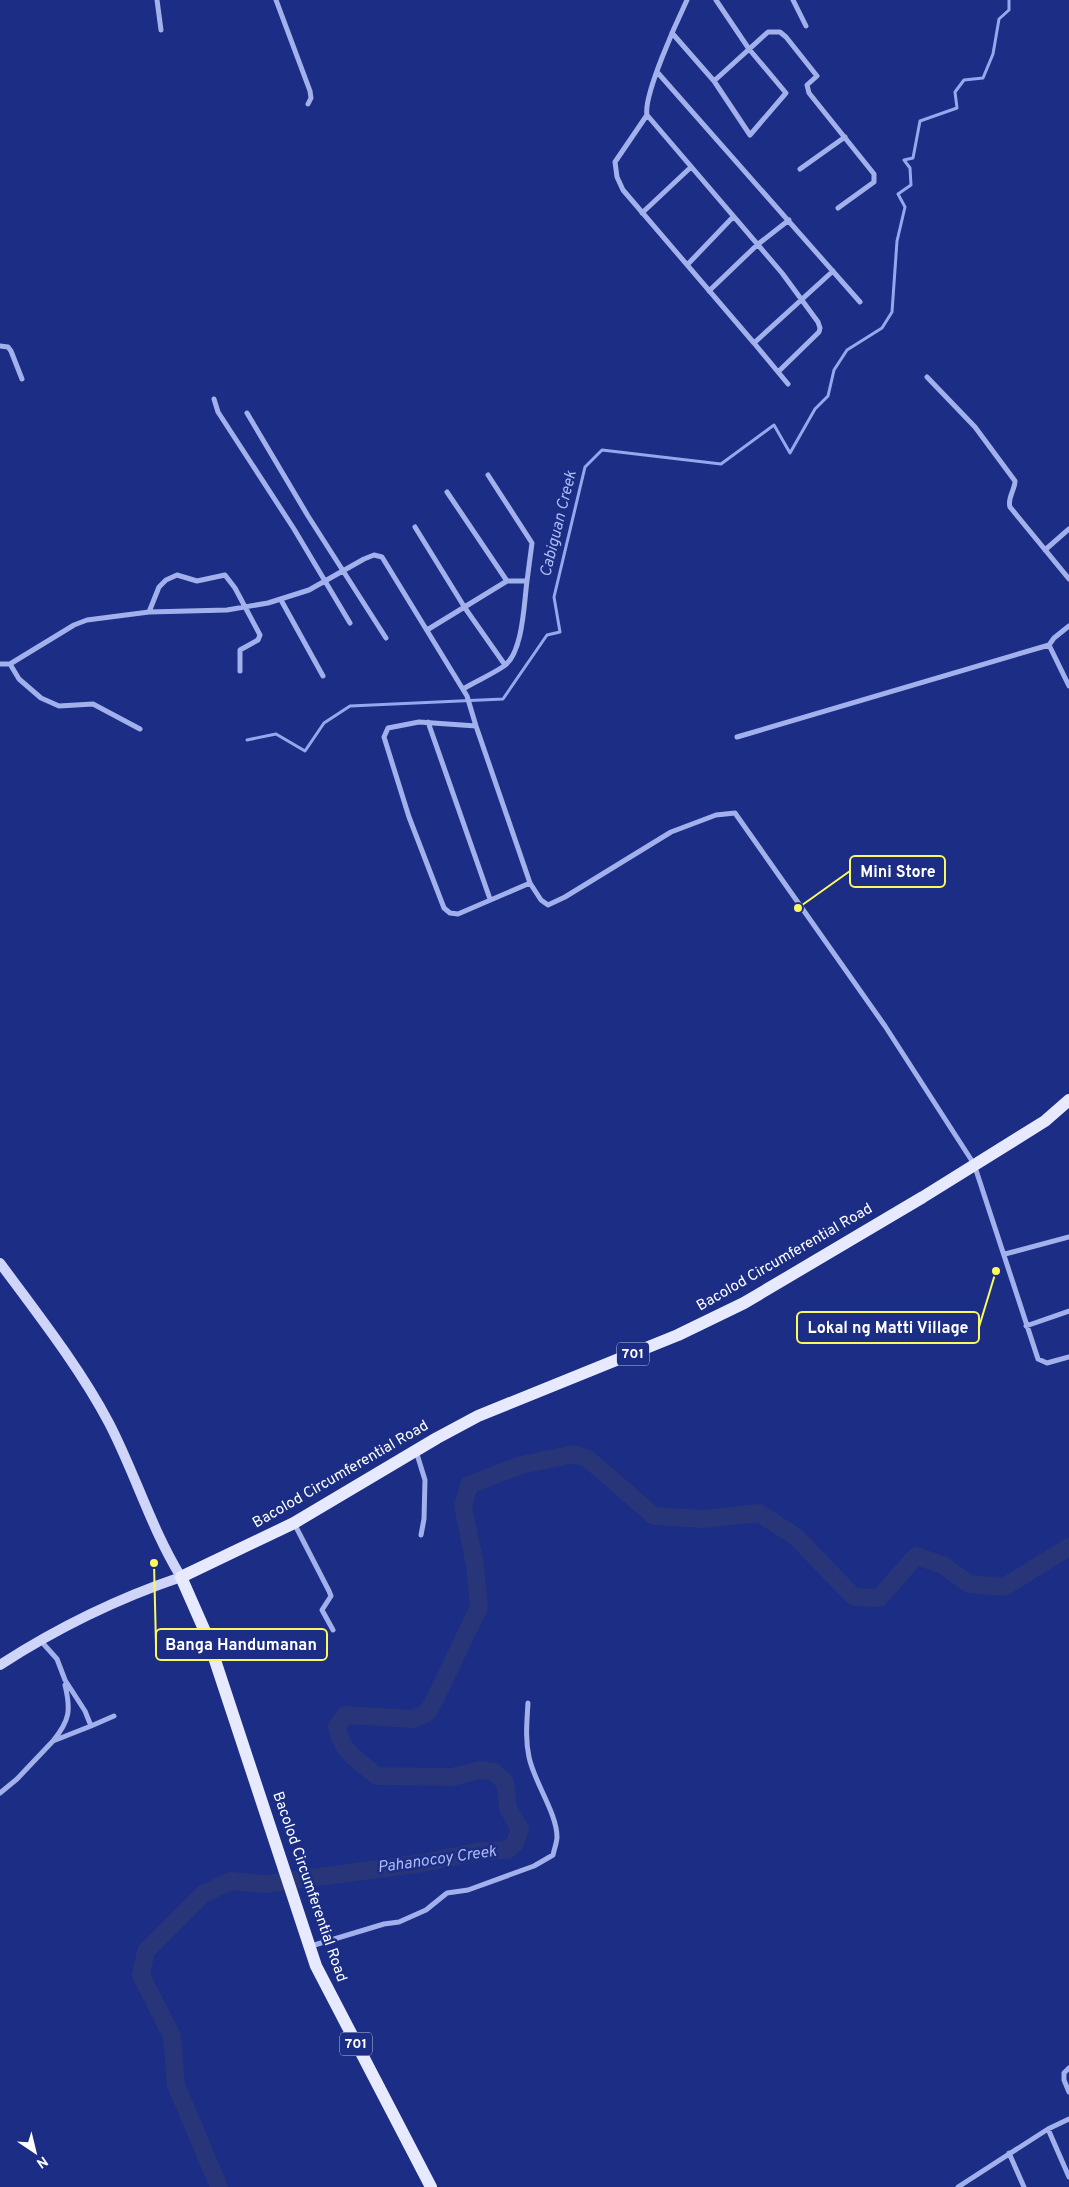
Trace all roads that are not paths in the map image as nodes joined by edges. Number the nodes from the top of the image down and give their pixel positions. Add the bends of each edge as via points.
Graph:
1 (157, 0) edge
2 (276, 0) edge
3 (688, 0) edge
4 (716, 0) edge
5 (794, 0) edge
6 (806, 26) dead end
7 (161, 30) dead end
8 (672, 33) junction
9 (749, 49) junction
10 (658, 73) junction
11 (714, 81) junction
12 (308, 104) dead end
13 (648, 115) junction
14 (845, 137) junction
15 (690, 168) junction
16 (800, 169) dead end
17 (838, 208) dead end
18 (642, 212) junction
19 (733, 218) junction
20 (788, 220) junction
21 (757, 245) junction
22 (688, 264) junction
23 (833, 271) junction
24 (709, 291) junction
25 (801, 299) junction
26 (860, 302) dead end
27 (754, 343) junction
28 (0, 346) edge
29 (779, 370) junction
30 (927, 378) dead end
31 (22, 379) dead end
32 (788, 384) dead end
33 (214, 399) dead end
34 (247, 413) dead end
35 (488, 475) dead end
36 (447, 492) dead end
37 (415, 527) dead end
38 (1069, 529) edge
39 (1045, 550) junction
40 (343, 571) junction
41 (1069, 579) edge
42 (508, 581) junction
43 (527, 581) junction
44 (324, 582) junction
45 (281, 600) junction
46 (246, 607) junction
47 (465, 608) junction
48 (149, 612) junction
49 (350, 623) dead end
50 (1069, 626) edge
51 (427, 630) junction
52 (386, 638) dead end
53 (1049, 645) junction
54 (0, 664) edge
55 (10, 664) junction
56 (505, 665) junction
57 (240, 671) dead end
58 (323, 676) dead end
59 (1069, 686) edge
60 (463, 689) junction
61 (428, 722) junction
62 (476, 726) junction
63 (140, 728) dead end
64 (737, 737) dead end
65 (530, 883) junction
66 (490, 899) junction
67 (1069, 1100) edge
68 (974, 1164) junction
69 (1069, 1237) edge
70 (1005, 1254) junction
71 (0, 1263) edge
72 (1069, 1311) edge
73 (1026, 1326) junction
74 (1069, 1357) edge
75 (416, 1451) junction
76 (294, 1523) junction
77 (421, 1535) dead end
78 (181, 1577) junction
79 (334, 1630) dead end
80 (40, 1640) junction
81 (0, 1665) edge
82 (65, 1680) junction
83 (528, 1703) dead end
84 (114, 1716) dead end
85 (91, 1726) junction
86 (53, 1741) junction
87 (0, 1793) edge
88 (310, 1947) junction
89 (1069, 2068) edge
90 (1069, 2092) edge
91 (1069, 2119) edge
92 (1048, 2129) junction
93 (1009, 2153) junction
94 (1069, 2177) edge
95 (966, 2181) junction
96 (431, 2187) edge
97 (958, 2187) edge
98 (969, 2187) edge
99 (1024, 2187) edge

1 - 7 street
2 - 12 street via 310,91 312,98
3 - 8 street
4 - 9 street
5 - 6 street
8 - 10 street
8 - 11 street
9 - 11 street
9 - 11 street via 786,93 750,135
9 - 14 street via 768,32 780,32 786,37 817,76 807,85 809,93
10 - 13 street via 647,102
10 - 20 street
13 - 15 street
13 - 18 street via 615,162 616,177 623,190
14 - 16 street
14 - 17 street via 874,174 874,182
15 - 18 street
15 - 19 street
18 - 22 street
19 - 21 street
19 - 22 street
20 - 21 street
20 - 23 street
21 - 24 street
21 - 25 street
22 - 24 street
23 - 25 street
23 - 26 street
24 - 27 street
25 - 27 street
25 - 29 street via 820,330
27 - 29 street
28 - 31 street via 11,351
29 - 32 street
30 - 39 street via 975,427 1016,481 1009,500 1010,507
33 - 44 street via 218,412
34 - 40 street
35 - 43 street via 532,543
36 - 42 street
37 - 47 street
38 - 39 street
39 - 41 street
40 - 44 street
40 - 51 street via 374,555 382,557
40 - 52 street
42 - 43 street
42 - 47 street
43 - 56 street via 514,656
44 - 45 street
44 - 49 street
45 - 46 street
45 - 58 street
46 - 48 street
46 - 48 street via 225,575 197,581 177,575 159,587
46 - 57 street via 260,638 240,650
47 - 51 street
47 - 56 street
48 - 55 street via 86,620
50 - 53 street
51 - 60 street
53 - 59 street
53 - 64 street
54 - 55 street
55 - 63 street via 19,679 41,698 59,706 100,706
56 - 60 street
60 - 62 street
61 - 62 street
61 - 66 street
61 - 66 street via 394,725 388,728 384,737 409,816 444,908 458,914
62 - 65 street
65 - 66 street
65 - 68 street via 544,904 552,904 671,832 716,815 735,813 885,1026
67 - 68 main road, Bacolod Circumferential Road / 701 via 1045,1121
68 - 70 street
68 - 75 main road, Bacolod Circumferential Road / 701 via 736,1308 678,1336 478,1416
69 - 70 street
70 - 73 street
71 - 78 main road via 105,1416 152,1524
72 - 73 street
73 - 74 street via 1042,1362
75 - 76 main road, Bacolod Circumferential Road / 701
75 - 77 street via 425,1480
76 - 78 main road, Bacolod Circumferential Road / 701
76 - 79 street via 331,1596 322,1610
78 - 80 main road via 85,1615
78 - 88 main road, Bacolod Circumferential Road / 701 via 207,1636
80 - 81 main road
80 - 82 street via 57,1659
82 - 85 street
82 - 86 street via 70,1706 66,1721
83 - 88 street via 529,1757 557,1836 552,1855 534,1866 485,1884 447,1893 426,1910 399,1922
84 - 85 street
85 - 86 street
86 - 87 street
88 - 96 main road, Bacolod Circumferential Road / 701 via 325,1984
89 - 90 street via 1064,2073
91 - 92 street
92 - 93 street
92 - 94 street
93 - 95 street
93 - 99 street
95 - 97 street
95 - 98 street

